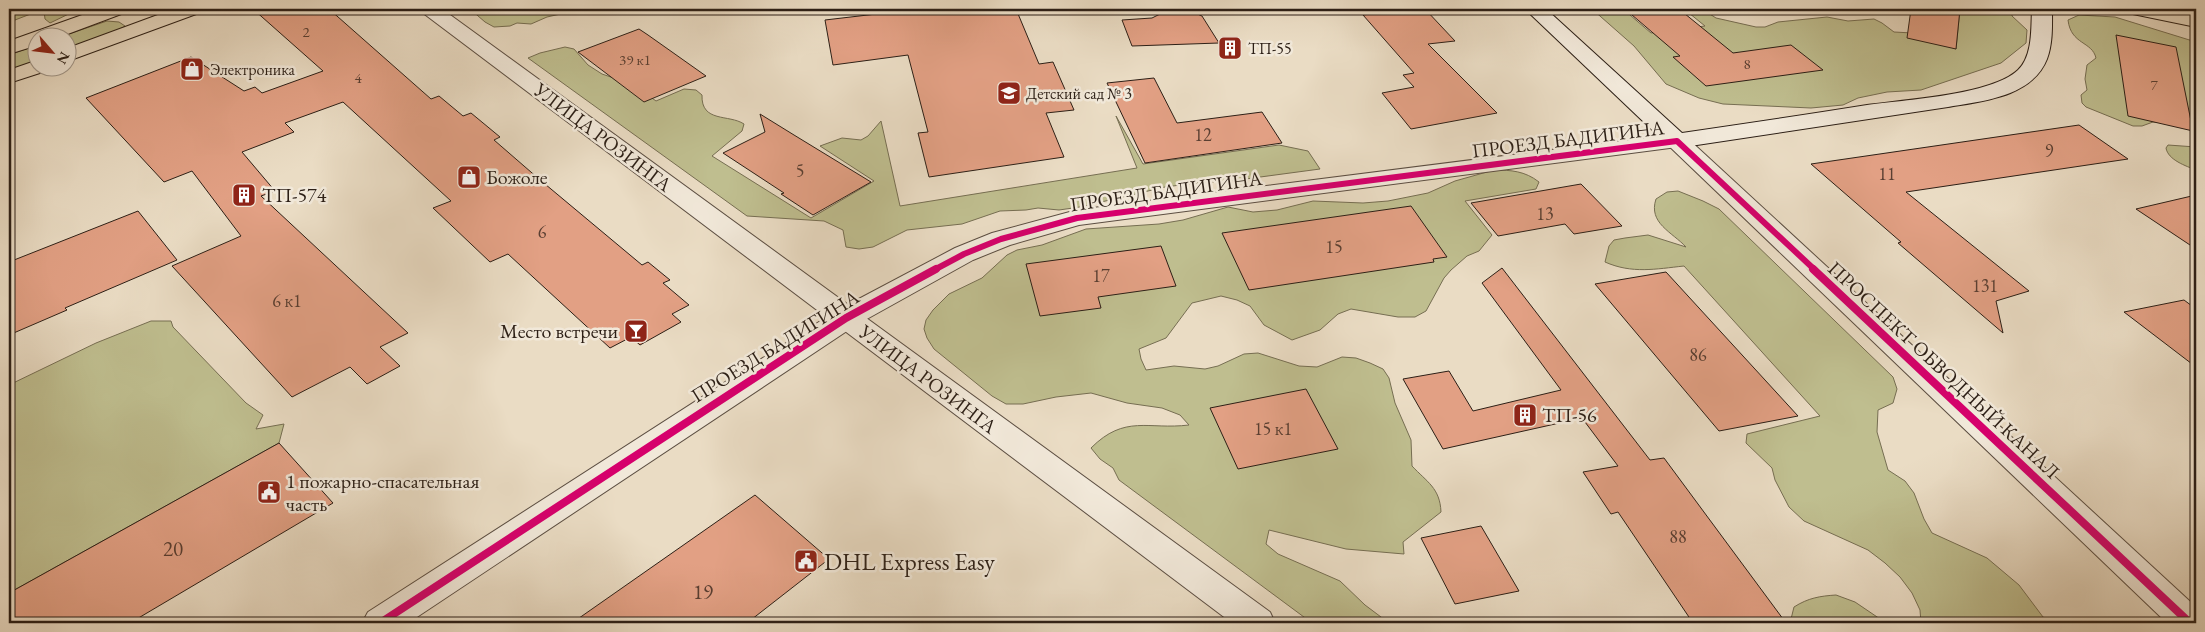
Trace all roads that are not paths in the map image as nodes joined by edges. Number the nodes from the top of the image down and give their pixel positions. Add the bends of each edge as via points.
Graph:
1 (117, 9) edge
2 (192, 9) edge
3 (430, 9) edge
4 (1535, 9) edge
5 (2042, 9) edge
6 (2135, 9) edge
7 (2196, 21) edge
8 (9, 48) edge
9 (78, 51) edge
10 (28, 70) edge
11 (9, 77) edge
12 (1677, 141) junction
13 (846, 318) junction
14 (380, 623) edge
15 (1258, 623) edge
16 (2190, 623) edge

1 - 8 main road
2 - 9 main road
3 - 13 street, УЛИЦА РОЗИНГА
4 - 12 street, ПРОСПЕКТ ОБВОДНЫЙ КАНАЛ
5 - 12 street, ПРОЕЗД БАДИГИНА via 2036,62 2018,82 1931,103
6 - 7 main road
10 - 11 main road
12 - 13 street, ПРОЕЗД БАДИГИНА via 1077,218 1001,239 964,254
12 - 16 street, ПРОСПЕКТ ОБВОДНЫЙ КАНАЛ
13 - 14 street, ПРОЕЗД БАДИГИНА
13 - 15 street, УЛИЦА РОЗИНГА

